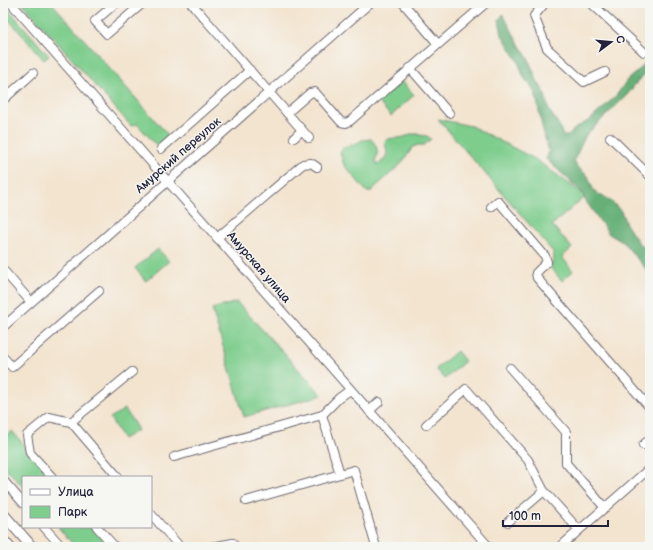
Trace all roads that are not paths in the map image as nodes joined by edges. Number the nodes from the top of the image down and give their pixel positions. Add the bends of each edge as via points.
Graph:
1 (11, 3) edge
2 (116, 3) edge
3 (143, 3) edge
4 (191, 3) edge
5 (370, 3) edge
6 (403, 3) edge
7 (486, 3) edge
8 (545, 3) edge
9 (591, 3) edge
10 (438, 44) junction
11 (644, 52) dead end
12 (410, 68) junction
13 (250, 70) junction
14 (605, 72) dead end
15 (33, 73) dead end
16 (268, 92) junction
17 (3, 100) edge
18 (448, 112) dead end
19 (286, 113) junction
20 (302, 130) junction
21 (610, 136) dead end
22 (294, 138) dead end
23 (309, 138) dead end
24 (161, 149) dead end
25 (317, 167) dead end
26 (650, 176) edge
27 (167, 180) junction
28 (490, 207) dead end
29 (217, 238) junction
30 (3, 270) edge
31 (99, 291) dead end
32 (31, 302) junction
33 (3, 326) edge
34 (3, 357) edge
35 (510, 368) dead end
36 (132, 372) dead end
37 (350, 390) junction
38 (379, 402) dead end
39 (650, 408) edge
40 (369, 411) junction
41 (322, 415) junction
42 (70, 422) junction
43 (426, 425) dead end
44 (650, 439) edge
45 (643, 445) dead end
46 (174, 457) dead end
47 (650, 468) edge
48 (340, 474) junction
49 (51, 476) edge
50 (117, 476) edge
51 (3, 480) edge
52 (544, 491) junction
53 (246, 501) dead end
54 (22, 502) edge
55 (605, 508) junction
56 (3, 514) edge
57 (152, 515) edge
58 (508, 522) dead end
59 (45, 528) edge
60 (98, 528) edge
61 (579, 530) junction
62 (3, 540) edge
63 (233, 543) dead end
64 (9, 547) edge
65 (32, 547) edge
66 (62, 547) edge
67 (116, 547) edge
68 (180, 547) edge
69 (211, 547) edge
70 (376, 547) edge
71 (489, 547) edge
72 (560, 547) edge

1 - 27 street, Амурская улица
2 - 3 street via 95,21 107,34
4 - 13 street
5 - 16 street, Амурский переулок
6 - 10 street
7 - 10 street via 461,29
8 - 14 street via 534,16 547,48 584,82
9 - 11 street
10 - 12 street
12 - 18 street via 441,99
12 - 19 street via 348,122 340,122 315,92 310,93
13 - 16 street
13 - 24 street via 204,106
15 - 17 street
16 - 19 street
16 - 27 street, Амурский переулок
19 - 20 street
20 - 22 street
20 - 23 street
21 - 26 street
25 - 29 street via 311,163 303,164
27 - 29 street, Амурская улица
27 - 32 street, Амурский переулок
28 - 39 street via 498,201 546,256 547,262 536,273 537,278
29 - 37 street, Амурская улица
30 - 32 street
31 - 34 street via 12,367
32 - 33 street, Амурский переулок
35 - 55 street via 566,432 566,463
36 - 42 street
37 - 40 street, Амурская улица
37 - 41 street
38 - 40 street
40 - 71 street, Амурская улица
41 - 46 street
41 - 48 street
42 - 49 street via 49,417 27,435 30,452
42 - 50 street
43 - 52 street via 466,389 528,460
44 - 45 street
47 - 55 street
48 - 53 street
48 - 70 street via 354,470
51 - 54 street
52 - 58 street
52 - 61 street
55 - 61 street
56 - 65 main road
57 - 68 street
59 - 66 street
60 - 67 street
61 - 72 street
62 - 64 main road
63 - 69 street

